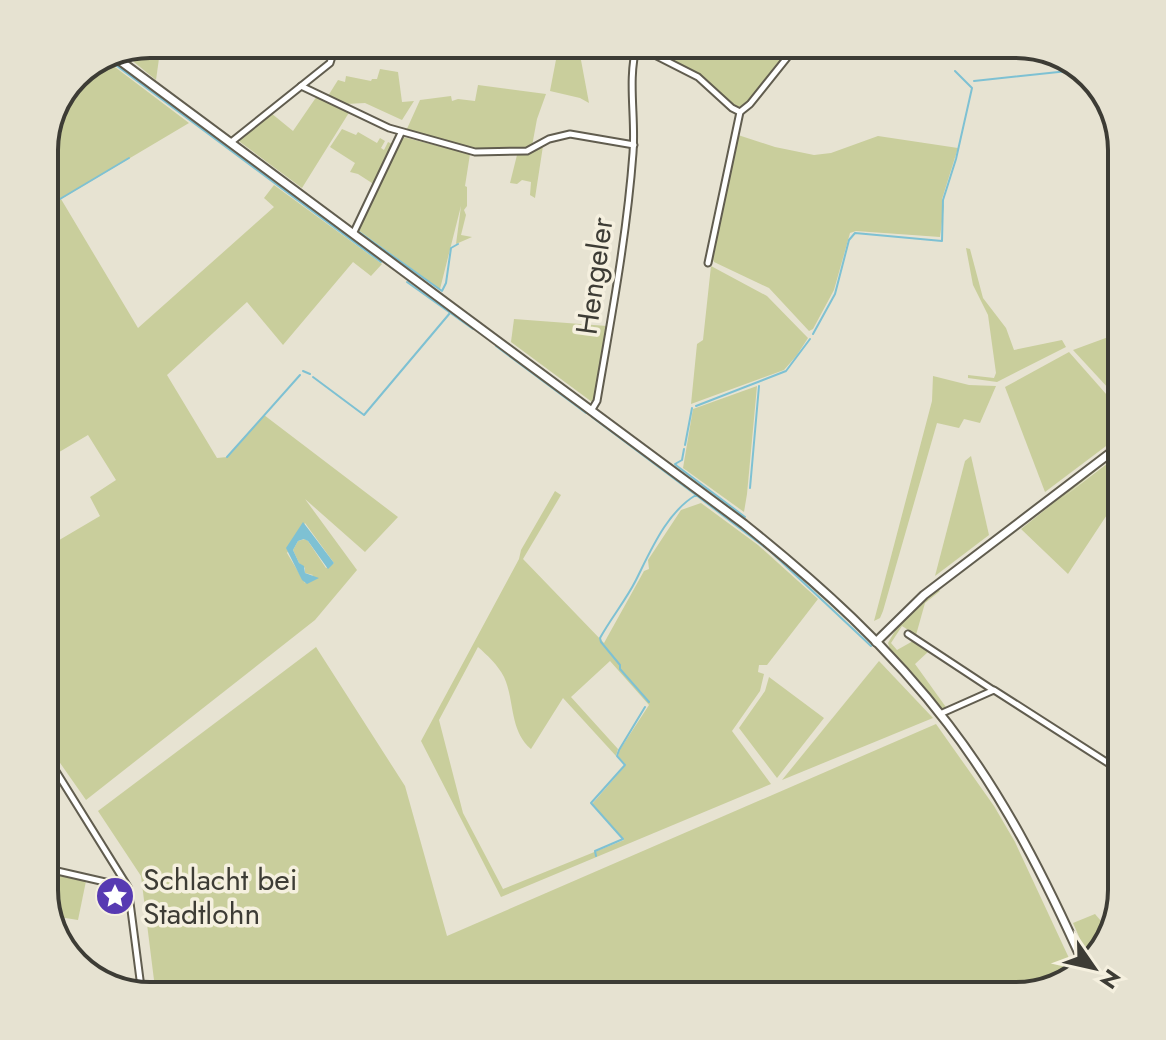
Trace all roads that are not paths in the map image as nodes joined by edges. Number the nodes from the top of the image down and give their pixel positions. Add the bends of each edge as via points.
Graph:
1 (332, 58) edge
2 (634, 58) edge
3 (661, 58) edge
4 (787, 58) edge
5 (123, 63) edge
6 (301, 86) junction
7 (740, 112) junction
8 (401, 133) junction
9 (229, 144) junction
10 (634, 145) junction
11 (353, 234) junction
12 (708, 263) dead end
13 (591, 411) junction
14 (1108, 455) edge
15 (908, 634) dead end
16 (876, 642) junction
17 (994, 690) junction
18 (940, 714) junction
19 (1108, 763) edge
20 (58, 774) edge
21 (58, 871) edge
22 (128, 887) junction
23 (1066, 928) edge
24 (140, 981) edge

1 - 6 street
2 - 10 street, Hengeler
3 - 7 street via 698,77
4 - 7 street
5 - 9 main road
6 - 8 street
6 - 9 street
7 - 12 street
8 - 10 street via 480,152 527,151 570,134
8 - 11 street
9 - 11 main road
10 - 13 street, Hengeler via 615,298
11 - 13 main road
13 - 16 main road via 744,524
14 - 16 main road via 924,595
15 - 17 street
16 - 18 main road
17 - 18 street
17 - 19 street
18 - 23 main road via 1014,823
20 - 22 street
21 - 22 street
22 - 24 street

